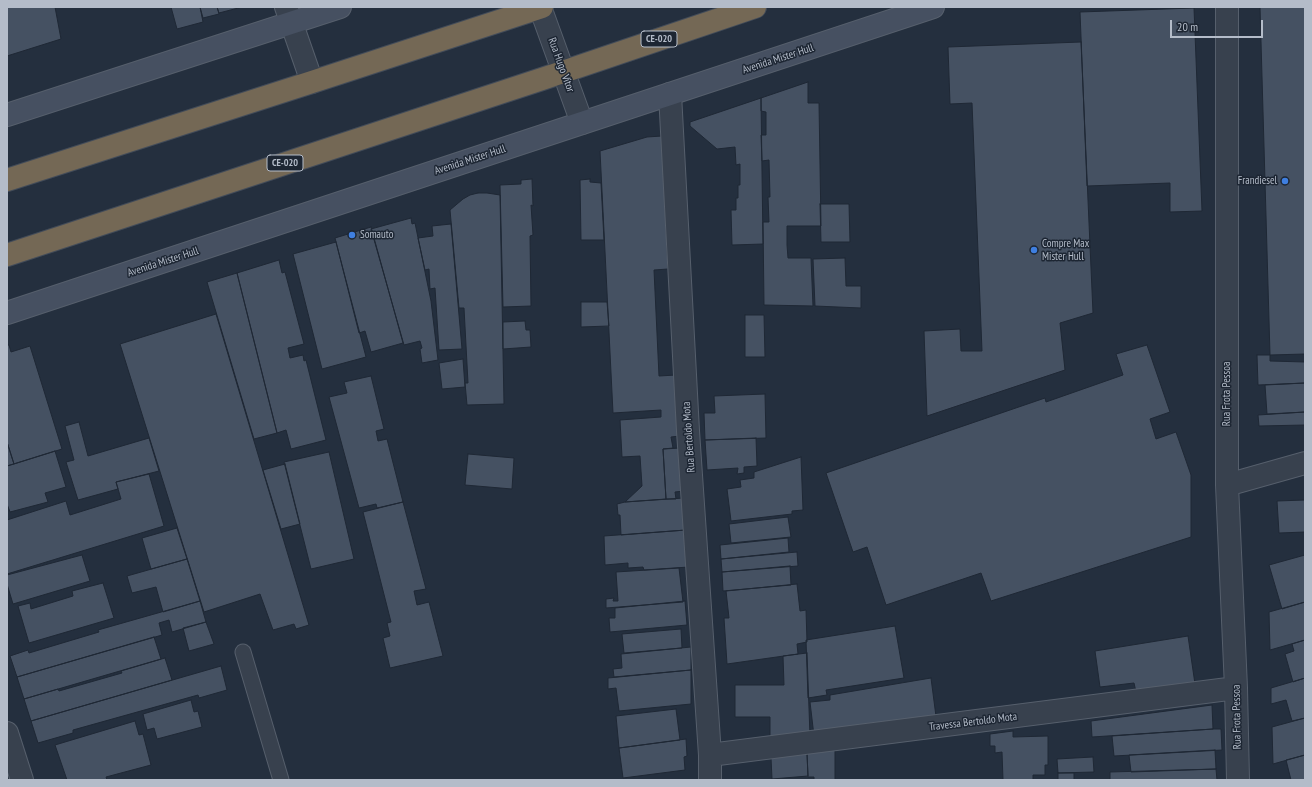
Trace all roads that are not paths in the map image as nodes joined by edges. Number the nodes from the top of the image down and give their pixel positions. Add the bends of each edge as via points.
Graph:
1 (340, 7) edge
2 (541, 7) edge
3 (755, 7) edge
4 (934, 7) edge
5 (1227, 7) edge
6 (289, 15) edge
7 (564, 71) junction
8 (312, 82) junction
9 (670, 94) junction
10 (7, 115) edge
11 (582, 123) junction
12 (7, 180) edge
13 (7, 255) edge
14 (7, 313) edge
15 (1305, 463) edge
16 (1227, 485) junction
17 (243, 652) dead end
18 (1236, 688) junction
19 (7, 733) edge
20 (710, 755) junction
21 (22, 780) edge
22 (281, 780) edge
23 (710, 780) edge
24 (1238, 780) edge

1 - 6 main road
2 - 7 street, Rua Hugo Vítor
2 - 8 highway
3 - 7 highway, CE-020
4 - 9 main road, Avenida Mister Hull
5 - 16 street, Rua Frota Pessoa
6 - 8 street
6 - 10 main road
7 - 11 street, Rua Hugo Vítor
7 - 13 highway, CE-020
8 - 12 highway
9 - 11 main road, Avenida Mister Hull
9 - 20 street, Rua Bertoldo Mota
11 - 14 main road, Avenida Mister Hull
15 - 16 street
16 - 18 street, Rua Frota Pessoa
17 - 22 lane
18 - 20 street, Travessa Bertoldo Mota
18 - 24 street, Rua Frota Pessoa
19 - 21 street
20 - 23 street, Rua Bertoldo Mota

